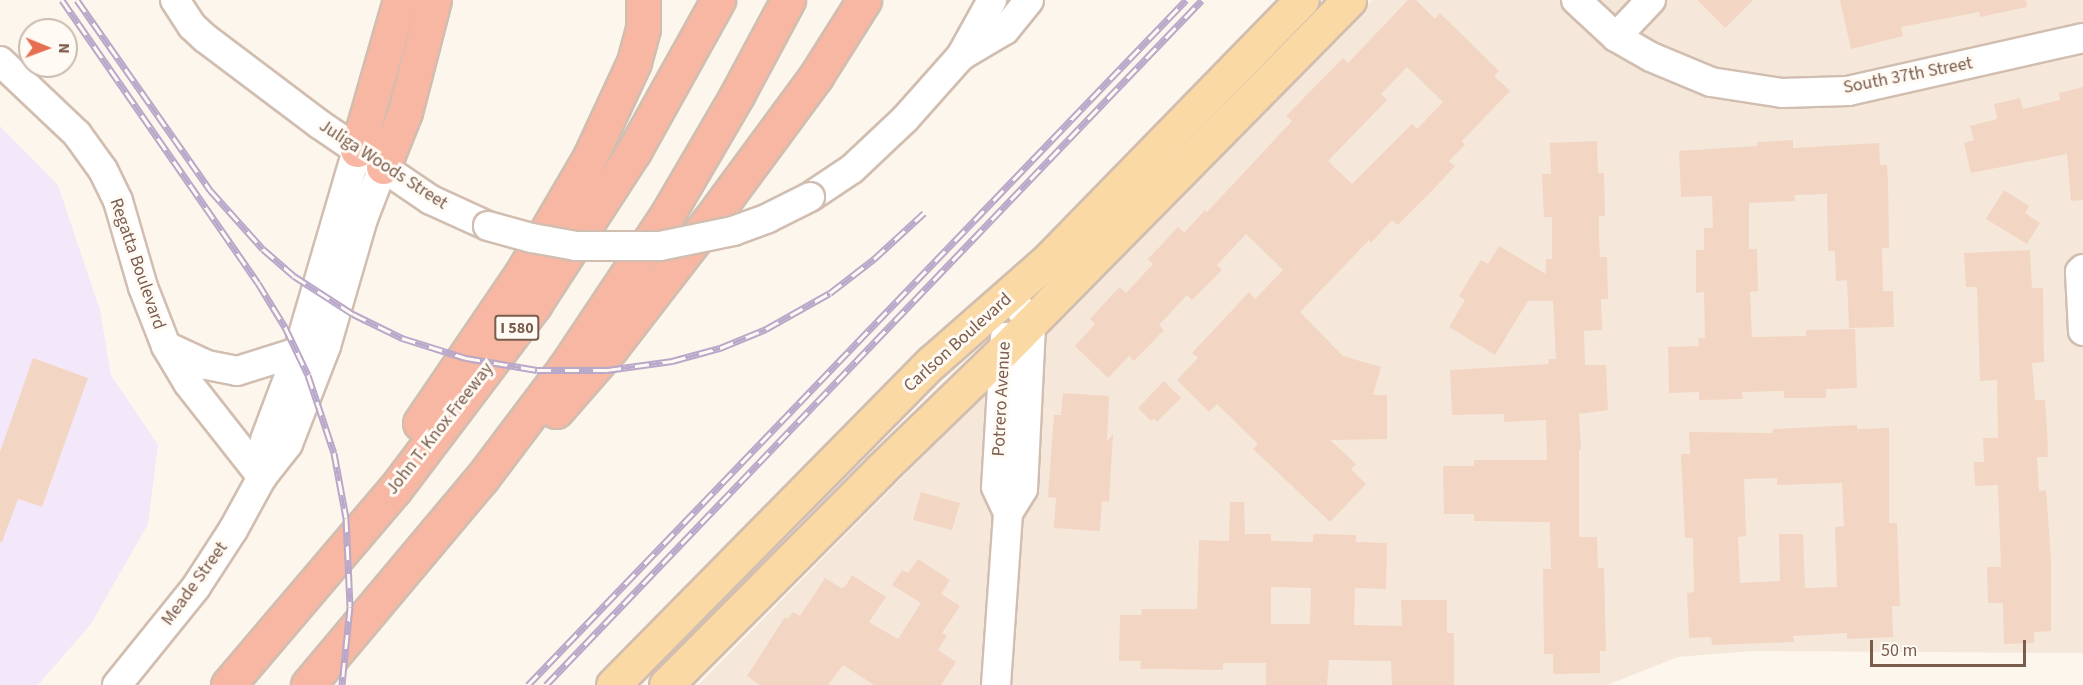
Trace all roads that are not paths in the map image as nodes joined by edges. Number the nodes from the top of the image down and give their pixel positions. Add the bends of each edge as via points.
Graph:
1 (175, 0) edge
2 (400, 0) edge
3 (434, 0) edge
4 (643, 0) edge
5 (718, 0) edge
6 (788, 0) edge
7 (864, 0) edge
8 (992, 0) edge
9 (1029, 0) edge
10 (1302, 0) edge
11 (1349, 0) edge
12 (1576, 0) edge
13 (1651, 0) edge
14 (1616, 37) junction
15 (2083, 38) edge
16 (961, 56) junction
17 (0, 61) edge
18 (370, 159) junction
19 (2083, 268) edge
20 (1010, 296) junction
21 (1031, 323) junction
22 (2083, 331) edge
23 (166, 346) junction
24 (298, 351) junction
25 (1003, 351) junction
26 (262, 477) junction
27 (1008, 513) junction
28 (453, 514) junction
29 (277, 629) junction
30 (640, 656) junction
31 (673, 683) edge
32 (117, 685) edge
33 (228, 685) edge
34 (308, 685) edge
35 (614, 685) edge
36 (996, 685) edge

1 - 18 street, Juliga Woods Street via 205,38
2 - 18 highway
3 - 18 highway via 405,112
4 - 29 highway via 643,28 634,62 589,159 558,214 484,331
5 - 29 highway, John T. Knox Freeway / I 580 via 634,150 534,305 410,471
6 - 28 highway via 715,134 638,262 545,396
7 - 28 highway via 811,83 611,348 563,405
8 - 16 street, Juliga Woods Street
9 - 16 street, Juliga Woods Street via 1005,30
10 - 20 main road, Carlson Boulevard
11 - 21 main road, Carlson Boulevard
12 - 14 street, South 37th Street
13 - 14 street
14 - 15 street, South 37th Street via 1651,57 1711,82 1782,93 1848,91
16 - 18 street, Juliga Woods Street, bridge via 880,144 852,169 810,197 733,231 660,246 576,246 488,226 431,200
17 - 23 street, Regatta Boulevard via 77,134 103,170
18 - 24 street
18 - 26 street via 363,219 334,324 288,444
19 - 22 street
20 - 21 street, Potrero Avenue
20 - 25 street, Potrero Avenue
20 - 30 main road, Carlson Boulevard via 932,362
21 - 25 main road, Carlson Boulevard
21 - 27 street, Potrero Avenue via 1023,489
23 - 24 street via 207,365 237,370
23 - 26 street, Regatta Boulevard via 188,383
24 - 26 street via 266,440
25 - 27 street, Potrero Avenue via 996,487
25 - 31 main road, Carlson Boulevard via 880,470
26 - 32 street, Meade Street via 206,572
27 - 36 street, Potrero Avenue
28 - 34 highway
29 - 33 highway, John T. Knox Freeway / I 580
30 - 31 street
30 - 35 main road, Carlson Boulevard

